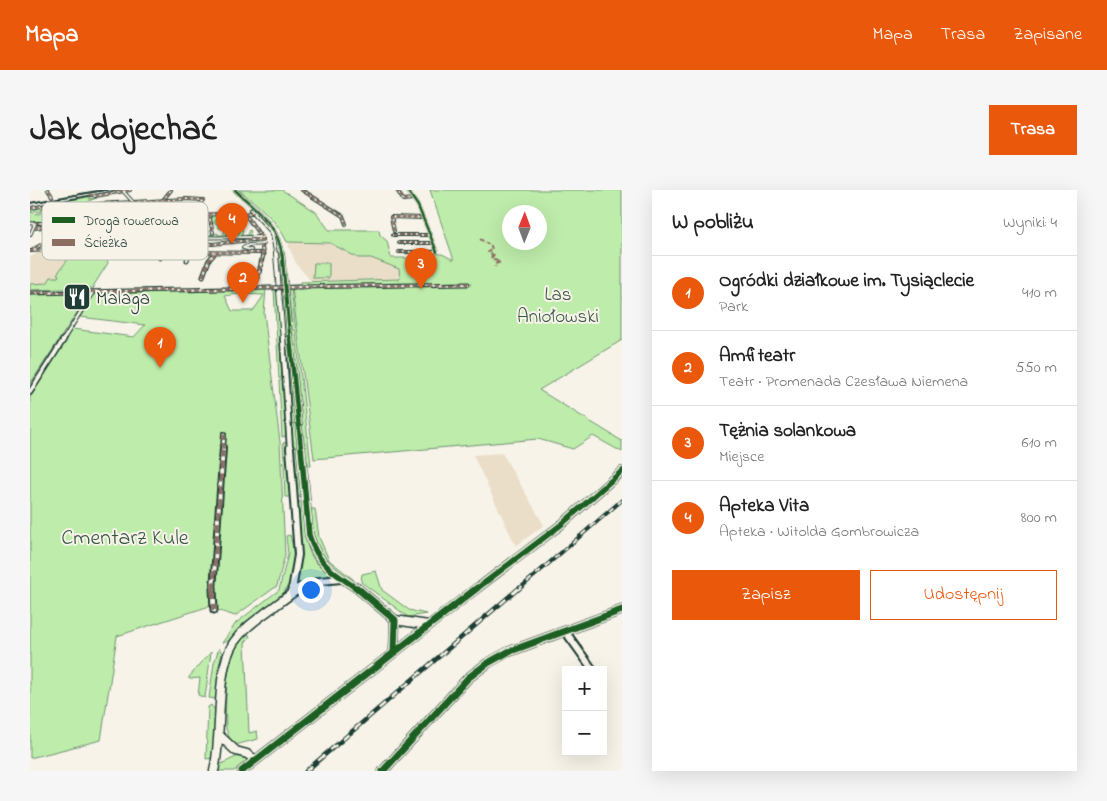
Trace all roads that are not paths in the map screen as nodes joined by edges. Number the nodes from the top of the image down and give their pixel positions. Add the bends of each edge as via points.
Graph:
1 (48, 190) edge
2 (96, 190) edge
3 (114, 190) edge
4 (130, 190) edge
5 (171, 190) edge
6 (229, 190) edge
7 (235, 190) edge
8 (302, 190) edge
9 (397, 190) edge
10 (407, 190) edge
11 (124, 191) edge
12 (90, 194) junction
13 (52, 196) dead end
14 (413, 199) junction
15 (163, 200) junction
16 (133, 202) joint
17 (202, 202) edge
18 (30, 204) edge
19 (256, 212) junction
20 (245, 214) junction
21 (209, 215) joint
22 (423, 218) junction
23 (30, 223) edge
24 (35, 223) junction
25 (42, 223) edge
26 (346, 224) dead end
27 (42, 227) edge
28 (34, 228) junction
29 (213, 233) dead end
30 (30, 234) edge
31 (430, 235) junction
32 (208, 238) edge
33 (263, 238) junction
34 (42, 243) edge
35 (208, 243) edge
36 (399, 243) dead end
37 (433, 243) junction
38 (275, 244) junction
39 (265, 245) junction
40 (31, 250) edge
41 (264, 252) junction
42 (399, 252) dead end
43 (208, 253) edge
44 (215, 253) junction
45 (203, 276) dead end
46 (258, 278) dead end
47 (468, 284) dead end
48 (93, 292) junction
49 (30, 293) edge
50 (30, 392) edge
51 (224, 434) dead end
52 (622, 471) edge
53 (341, 579) junction
54 (292, 592) junction
55 (214, 610) dead end
56 (622, 610) edge
57 (394, 620) junction
58 (428, 625) junction
59 (565, 631) junction
60 (394, 651) junction
61 (590, 666) edge
62 (220, 736) junction
63 (256, 760) junction
64 (214, 771) edge
65 (242, 771) edge
66 (383, 771) edge

1 - 13 street
2 - 18 main road
3 - 12 main road
4 - 11 street
5 - 15 street
6 - 19 street
7 - 19 street
8 - 26 street via 343,216
9 - 14 street via 404,200
10 - 14 street
11 - 12 street
11 - 16 street
12 - 18 main road
14 - 22 street
15 - 16 street
15 - 17 street
19 - 20 street
19 - 38 street via 272,232
19 - 53 street via 277,232 281,244 310,541 318,558
20 - 21 street
20 - 33 street
21 - 29 street
22 - 31 street
22 - 31 street via 391,217 394,233
23 - 24 street
24 - 25 street
24 - 28 street
27 - 28 street
28 - 30 street
31 - 37 street
32 - 33 street
33 - 35 street
33 - 39 street
34 - 40 street
36 - 37 street
37 - 42 street via 437,252
38 - 39 street
38 - 54 street via 298,555
39 - 39 street via 249,244 243,248 261,250
39 - 41 street
41 - 44 street
41 - 46 street
43 - 44 street
44 - 45 street
47 - 48 street, bridge
48 - 49 street
48 - 50 street
51 - 55 street
52 - 58 street via 562,524
53 - 54 street via 310,582
53 - 57 street via 366,595
54 - 62 street via 243,631 225,658
56 - 59 street
57 - 58 street
57 - 60 street
58 - 60 street
59 - 61 street
59 - 66 street via 508,652 478,670
60 - 63 street
62 - 63 street via 236,751
62 - 64 street
63 - 65 street

